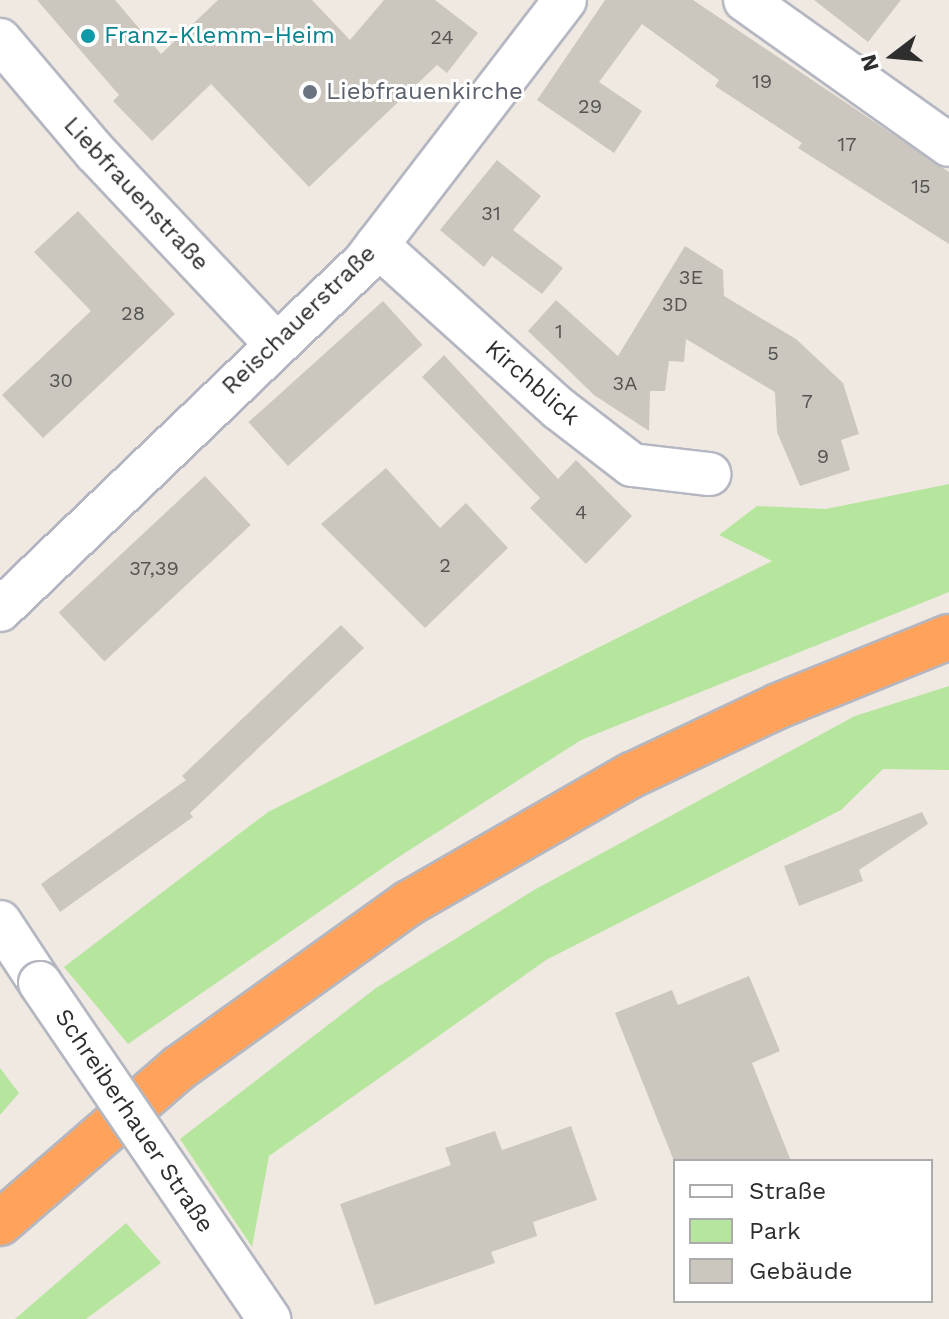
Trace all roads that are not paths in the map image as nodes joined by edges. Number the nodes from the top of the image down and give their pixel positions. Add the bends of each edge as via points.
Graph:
1 (565, 0) edge
2 (745, 0) edge
3 (0, 40) edge
4 (949, 145) edge
5 (377, 245) junction
6 (276, 344) junction
7 (709, 474) dead end
8 (0, 610) edge
9 (949, 637) edge
10 (0, 922) edge
11 (0, 1223) edge
12 (269, 1319) edge

1 - 5 street, Reischauerstraße
2 - 4 street
3 - 6 street, Liebfrauenstraße via 95,152
5 - 6 street, Reischauerstraße
5 - 7 street, Kirchblick via 558,408 632,465
6 - 8 street, Reischauerstraße
9 - 11 highway via 685,749 422,895 260,1005
10 - 12 street, Schreiberhauer Straße, bridge

